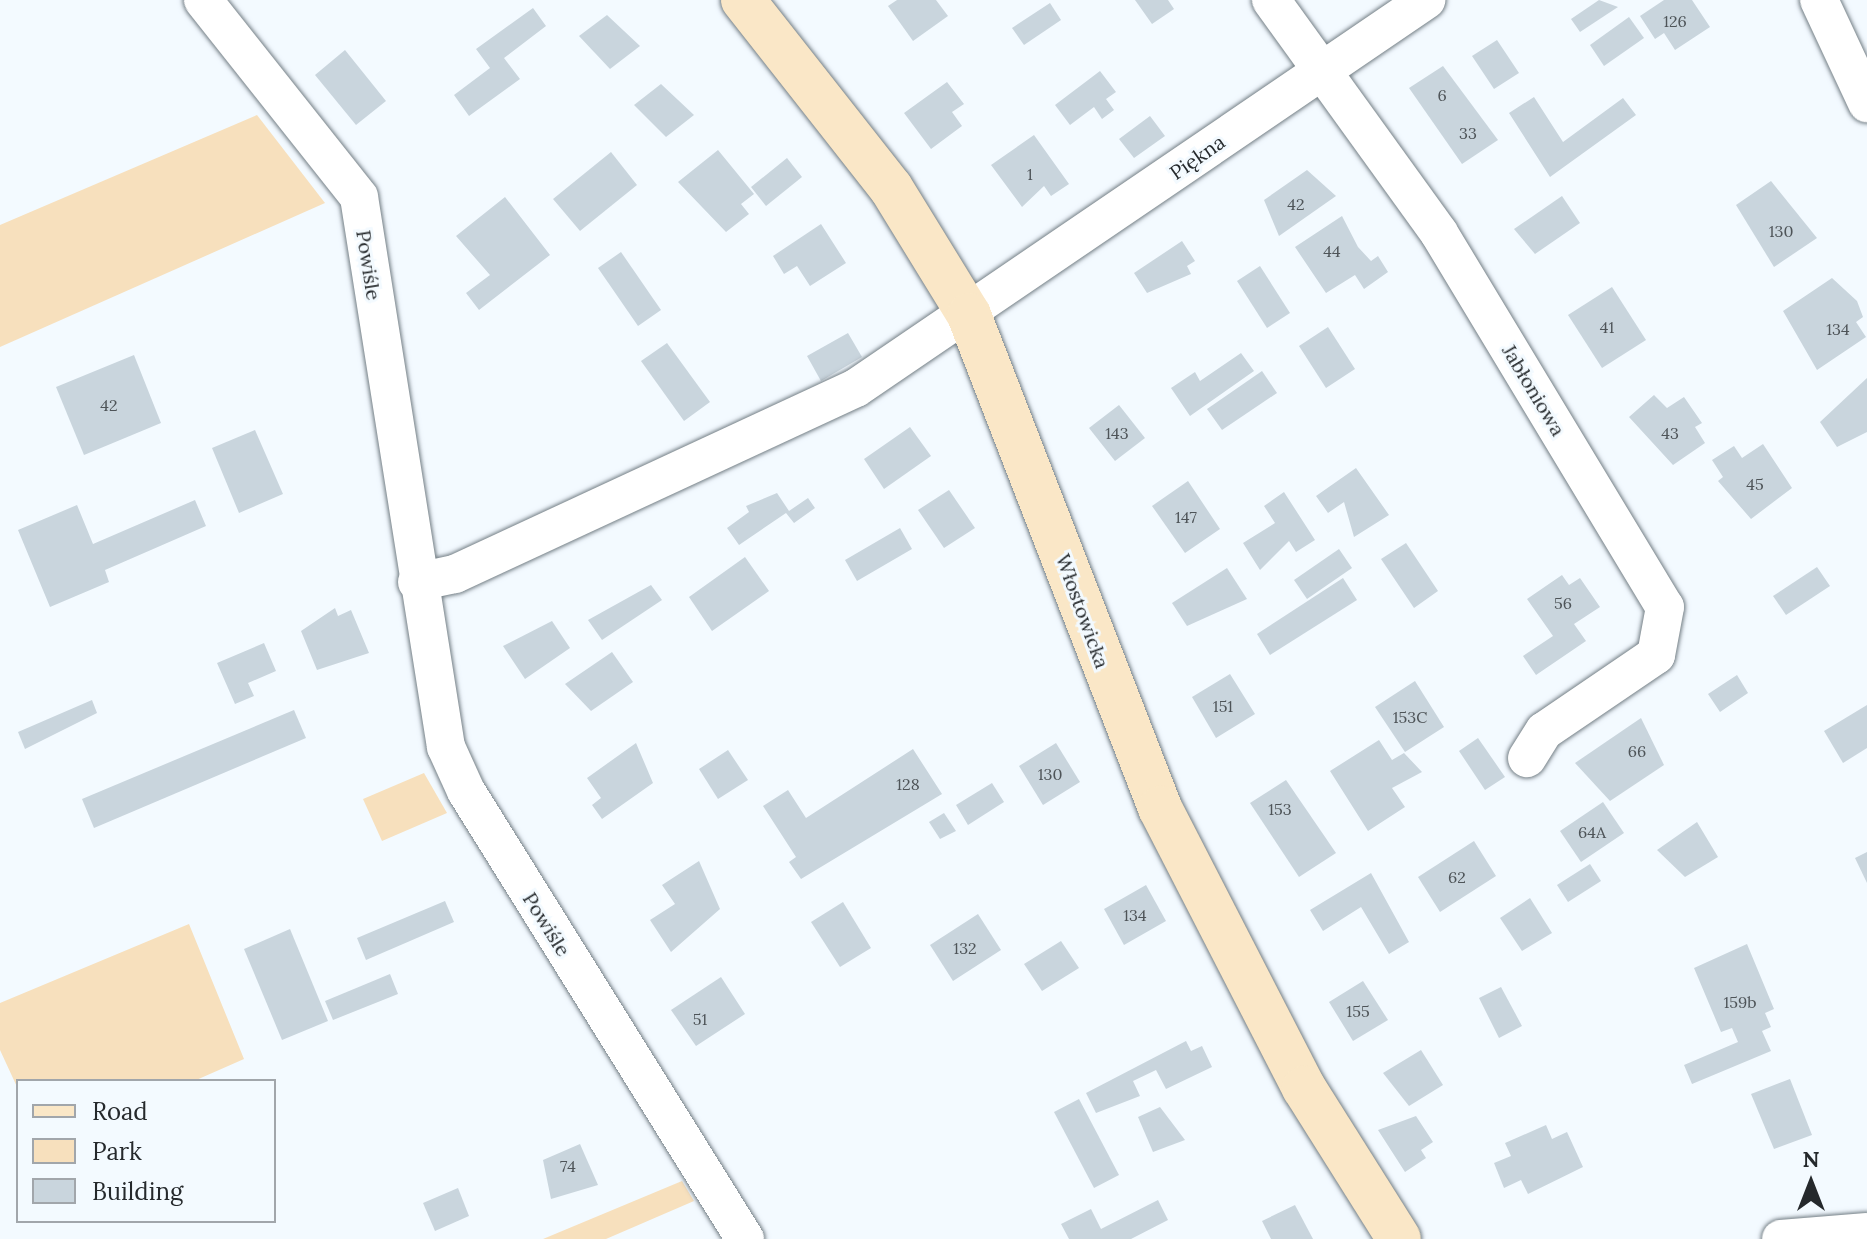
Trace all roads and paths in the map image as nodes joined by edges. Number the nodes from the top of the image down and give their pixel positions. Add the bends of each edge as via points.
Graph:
1 (203, 0) edge
2 (743, 0) edge
3 (1271, 0) edge
4 (1426, 0) edge
5 (1819, 0) edge
6 (1322, 71) junction
7 (1867, 103) edge
8 (969, 315) junction
9 (417, 582) junction
10 (1527, 758) dead end
11 (1867, 1232) edge
12 (745, 1239) edge
13 (1399, 1239) edge
14 (1781, 1239) edge

1 - 9 street, Powiśle via 359,197
2 - 8 main road, Włostowicka via 891,188
3 - 6 street, Jabłoniowa
4 - 6 street, Piękna
5 - 7 street
6 - 8 street, Piękna
6 - 10 street, Jabłoniowa via 1439,233 1665,607 1656,655 1544,731
8 - 9 street via 808,413 667,470 455,574
8 - 13 main road, Włostowicka via 1160,808 1304,1088
9 - 12 street, Powiśle via 431,691 466,791
11 - 14 street

